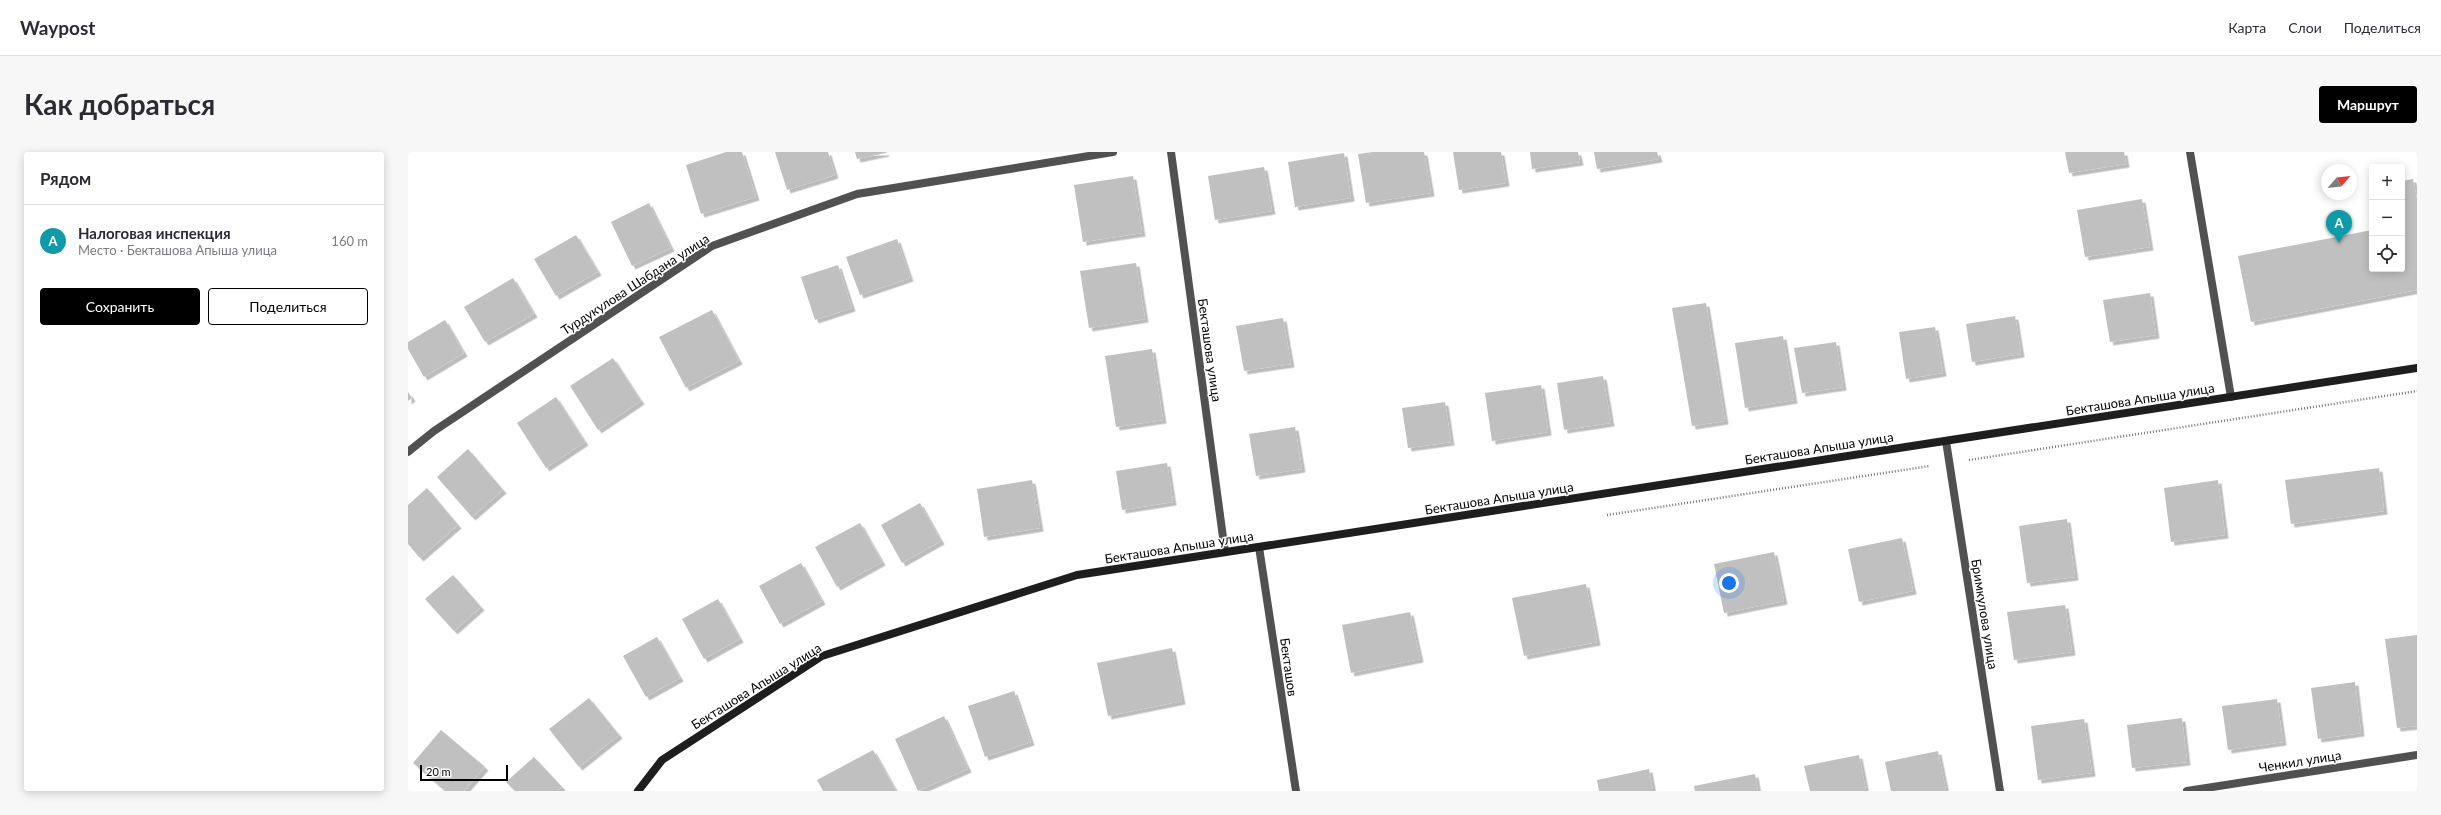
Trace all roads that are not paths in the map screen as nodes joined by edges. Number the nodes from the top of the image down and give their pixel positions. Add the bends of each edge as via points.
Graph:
1 (1113, 152) edge
2 (1171, 152) edge
3 (2190, 152) edge
4 (2417, 368) edge
5 (2231, 397) junction
6 (1946, 441) junction
7 (408, 452) edge
8 (1259, 547) junction
9 (1225, 552) junction
10 (2417, 755) edge
11 (638, 791) edge
12 (1296, 791) edge
13 (2000, 791) edge
14 (2187, 791) edge

1 - 7 street, Турдукулова Шабдана улица via 858,194 712,246 434,431
2 - 9 street, Бекташова улица
3 - 5 street
4 - 5 street, Бекташова Апыша улица
5 - 6 street, Бекташова Апыша улица
6 - 8 street, Бекташова Апыша улица
6 - 13 street, Бримкулова улица
8 - 9 street, Бекташова Апыша улица
8 - 12 street, Бекташов
9 - 11 street, Бекташова Апыша улица via 1077,575 822,656 662,760
10 - 14 street, Ченкил улица

